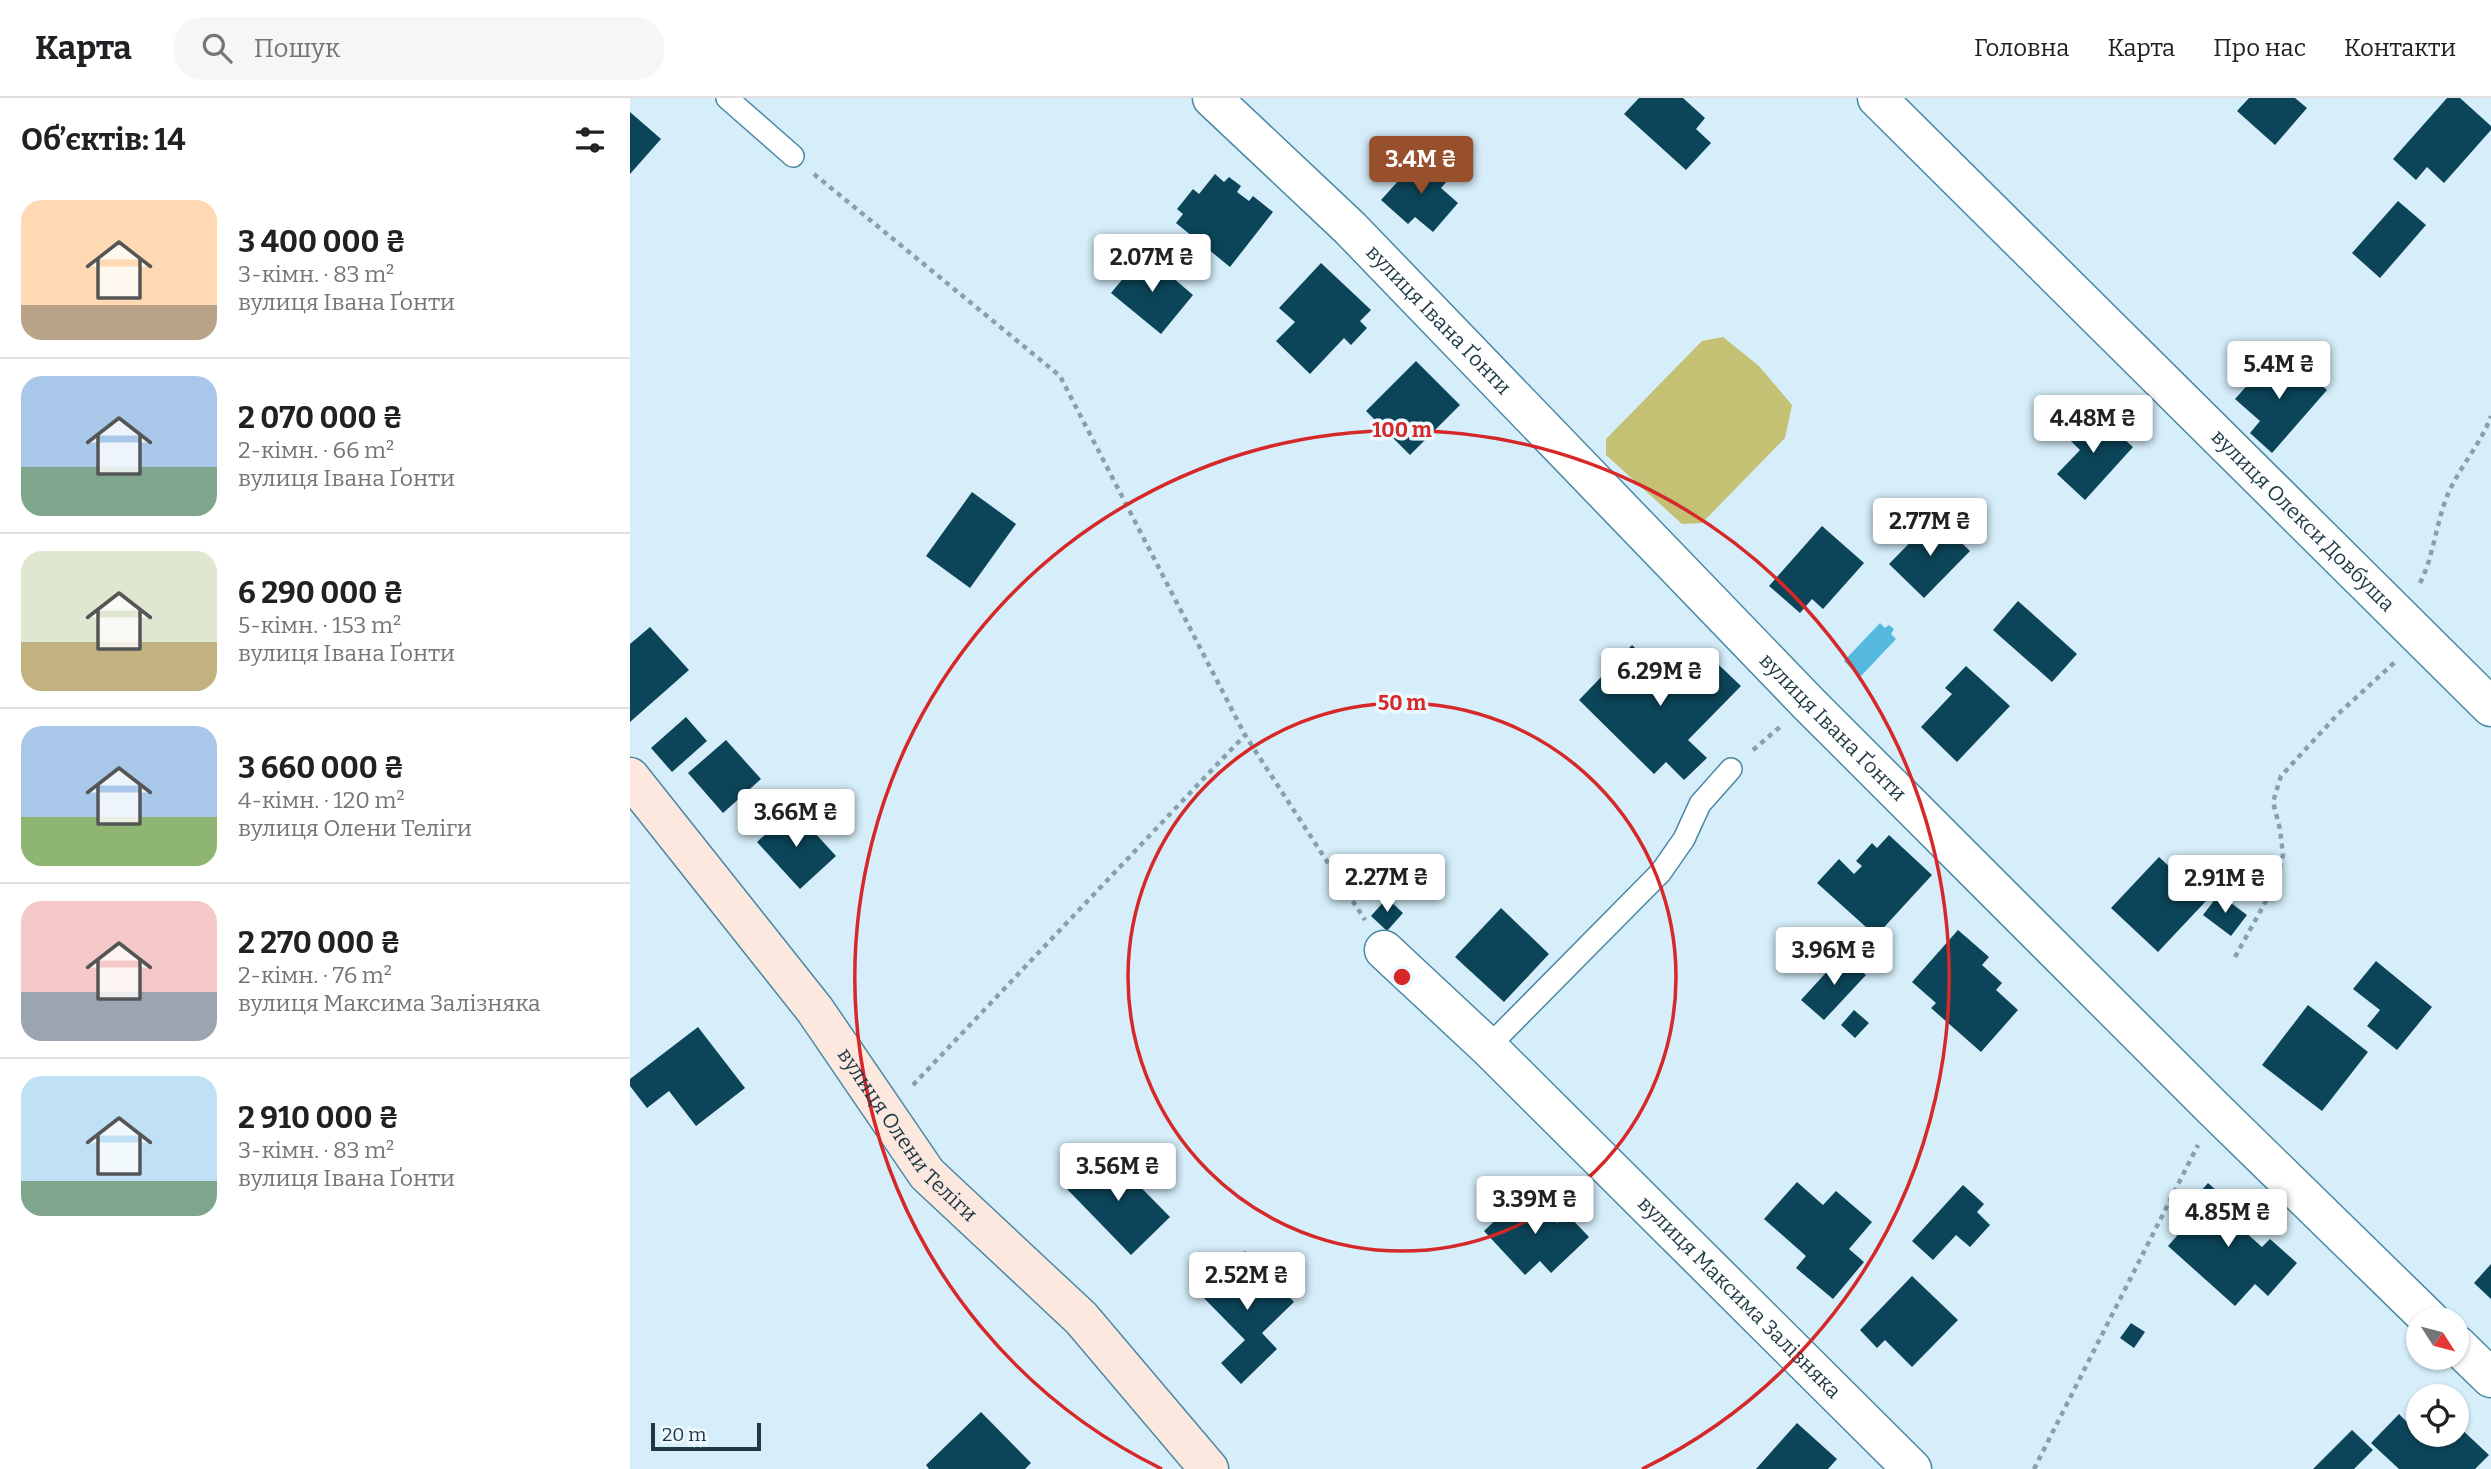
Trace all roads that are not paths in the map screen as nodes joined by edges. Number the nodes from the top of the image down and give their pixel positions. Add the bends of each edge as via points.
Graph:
1 (727, 98) edge
2 (1212, 98) edge
3 (1877, 98) edge
4 (793, 156) road end
5 (2491, 707) edge
6 (1731, 769) road end
7 (630, 777) edge
8 (1384, 950) road end
9 (1488, 1047) junction
10 (2417, 1307) edge
11 (2469, 1357) edge
12 (2491, 1378) edge
13 (1209, 1469) edge
14 (1912, 1469) edge

1 - 4 lane
2 - 10 street, вулиця Івана Ґонти via 1350,228 1808,703
3 - 5 street, вулиця Олекси Довбуша
6 - 9 lane via 1700,804 1685,839 1661,872
7 - 13 street, вулиця Олени Теліги via 815,1010 927,1174 1081,1318
8 - 9 street, вулиця Максима Залізняка
9 - 14 street, вулиця Максима Залізняка
11 - 12 street

